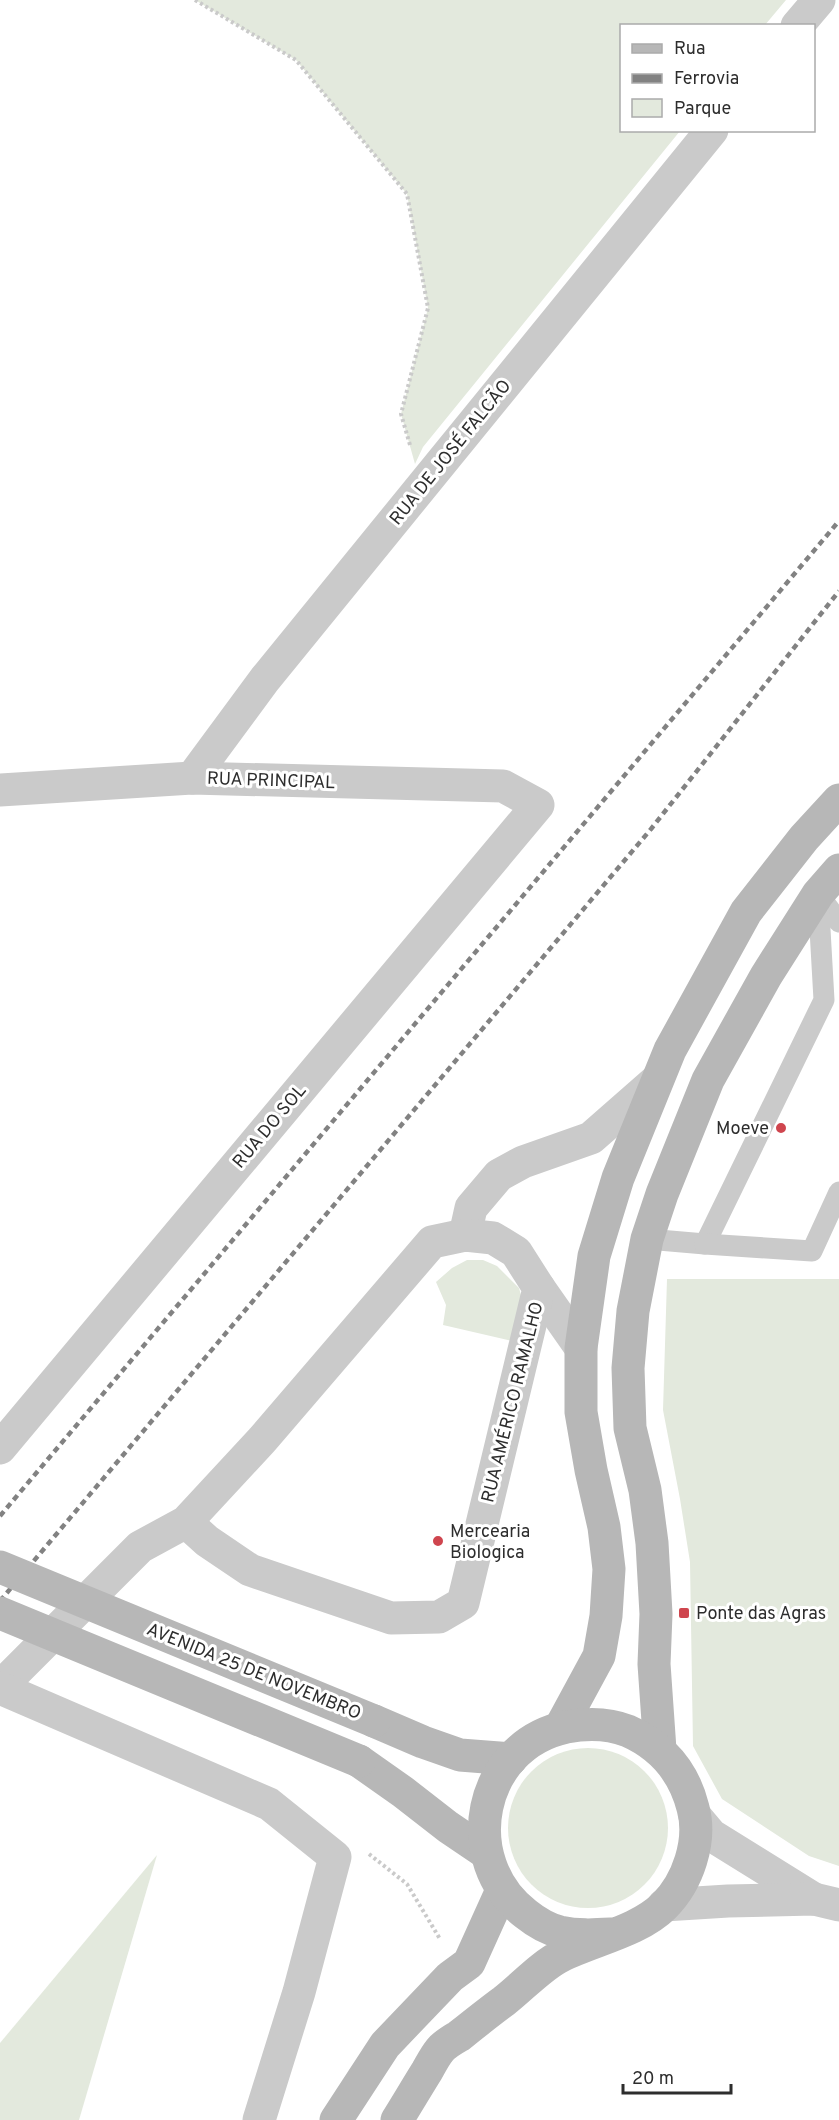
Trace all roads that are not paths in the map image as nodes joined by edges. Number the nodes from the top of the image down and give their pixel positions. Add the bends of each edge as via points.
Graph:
1 (819, 0) edge
2 (799, 24) edge
3 (710, 132) edge
4 (192, 778) junction
5 (0, 790) edge
6 (839, 800) edge
7 (538, 805) joint
8 (829, 882) edge
9 (839, 922) edge
10 (656, 1081) junction
11 (839, 1192) edge
12 (465, 1235) junction
13 (647, 1239) junction
14 (705, 1244) junction
15 (539, 1288) junction
16 (581, 1348) junction
17 (0, 1448) edge
18 (186, 1522) junction
19 (0, 1567) edge
20 (0, 1613) edge
21 (0, 1688) edge
22 (560, 1728) junction
23 (660, 1750) junction
24 (511, 1759) junction
25 (695, 1816) junction
26 (485, 1852) junction
27 (502, 1890) junction
28 (827, 1902) edge
29 (664, 1905) junction
30 (612, 1934) junction
31 (259, 2120) edge
32 (336, 2120) edge
33 (397, 2120) edge

1 - 2 street
3 - 4 street, RUA DE JOSÉ FALCÃO via 265,679
4 - 5 street, RUA PRINCIPAL
4 - 7 street, RUA PRINCIPAL via 503,786
6 - 10 main road via 746,912
7 - 17 street, RUA DO SOL
8 - 9 lane
8 - 13 main road via 766,976 708,1080
8 - 14 lane via 824,1000
10 - 12 street via 591,1138 499,1174 471,1208
10 - 16 main road via 618,1178 594,1256
11 - 14 lane via 812,1251
12 - 15 street, RUA AMÉRICO RAMALHO via 493,1238 516,1252
12 - 18 street, RUA AMÉRICO RAMALHO via 432,1242
13 - 14 lane
13 - 23 main road via 633,1311 628,1368 630,1428 645,1490 652,1543
15 - 16 street, RUA AMÉRICO RAMALHO
15 - 18 street, RUA AMÉRICO RAMALHO via 463,1603 439,1617 391,1618 250,1570
16 - 22 main road via 581,1412 609,1569 598,1656
18 - 21 street, RUA AMÉRICO RAMALHO via 140,1547
19 - 24 main road, AVENIDA 25 DE NOVEMBRO, bridge via 423,1742 460,1755
20 - 26 main road, bridge via 359,1761
21 - 31 street via 268,1804 335,1857
22 - 23 main road via 603,1724 643,1738
22 - 24 main road via 525,1745
23 - 25 main road via 689,1791
24 - 26 main road via 486,1804
25 - 28 street via 711,1835
25 - 29 main road via 696,1841 686,1876
26 - 27 main road
27 - 30 main road via 535,1921 558,1932 583,1936
27 - 32 main road via 469,1963 450,1977 385,2045
28 - 29 street
29 - 30 main road via 640,1923
30 - 33 main road via 558,1957 440,2049

